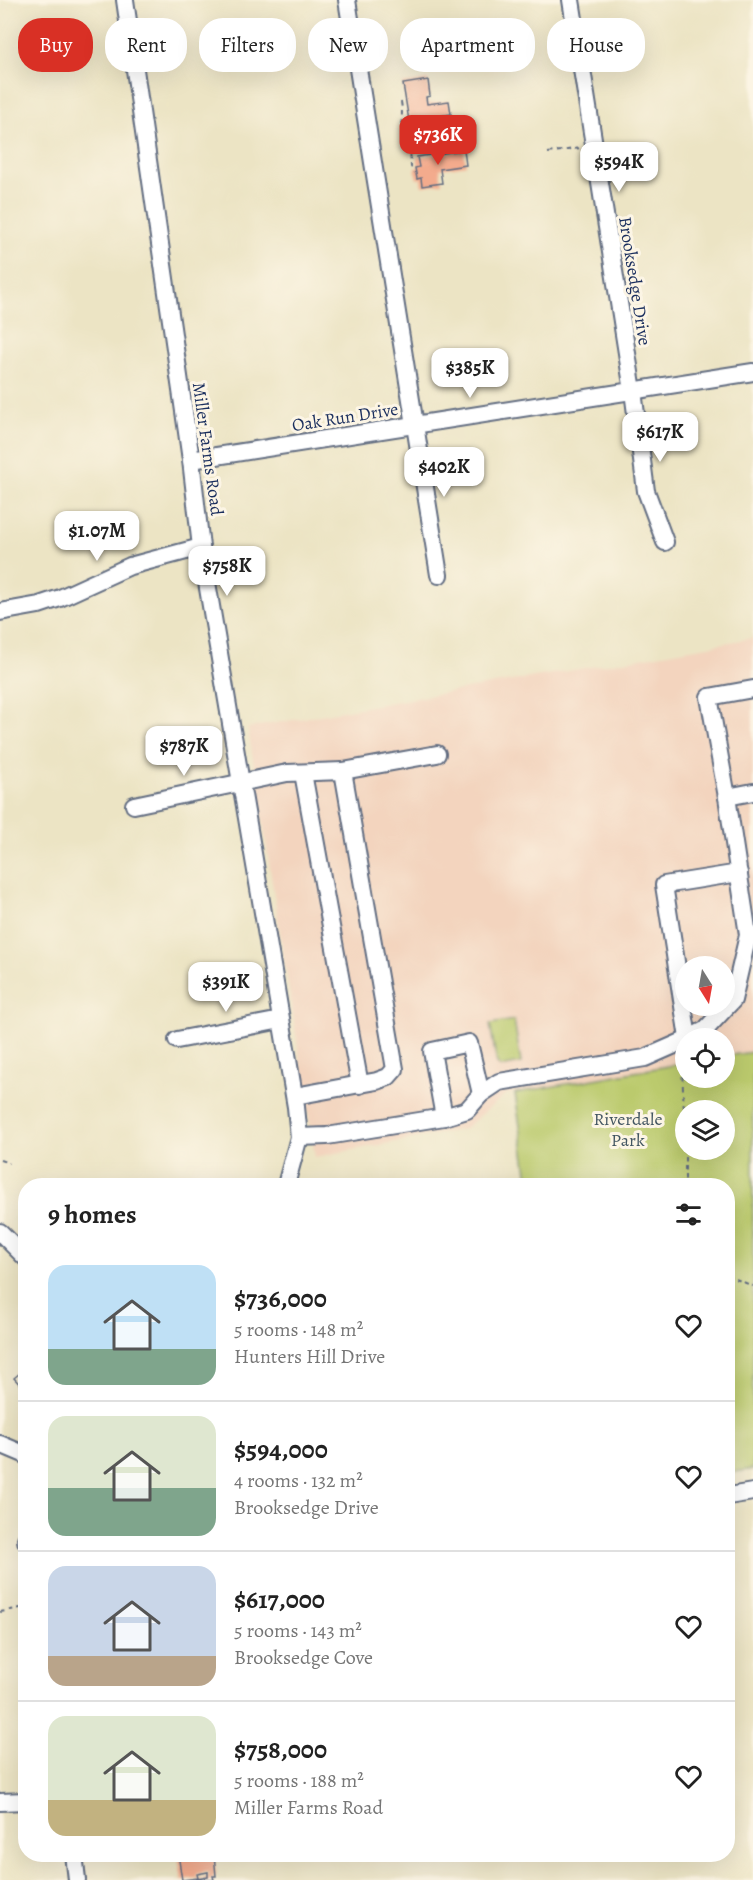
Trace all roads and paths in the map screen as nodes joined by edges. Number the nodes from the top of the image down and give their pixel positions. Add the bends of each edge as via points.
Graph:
1 (125, 0) edge
2 (347, 0) edge
3 (571, 0) edge
4 (401, 102) dead end
5 (402, 129) dead end
6 (410, 146) dead end
7 (584, 147) dead end
8 (548, 153) dead end
9 (415, 173) dead end
10 (753, 372) edge
11 (633, 391) junction
12 (415, 426) junction
13 (191, 460) junction
14 (665, 542) dead end
15 (201, 547) junction
16 (439, 575) dead end
17 (0, 612) edge
18 (753, 689) edge
19 (437, 754) dead end
20 (343, 771) junction
21 (303, 772) junction
22 (242, 784) junction
23 (753, 792) edge
24 (727, 796) junction
25 (134, 805) dead end
26 (739, 873) junction
27 (281, 1020) junction
28 (686, 1028) edge
29 (707, 1028) edge
30 (177, 1040) dead end
31 (675, 1045) edge
32 (360, 1084) junction
33 (682, 1088) edge
34 (481, 1094) junction
35 (295, 1096) junction
36 (444, 1117) junction
37 (299, 1137) junction
38 (0, 1160) edge
39 (9, 1163) dead end
40 (288, 1178) edge
41 (685, 1178) edge
42 (0, 1232) edge
43 (18, 1250) edge
44 (735, 1279) edge
45 (753, 1286) edge
46 (0, 1444) edge
47 (18, 1452) edge
48 (753, 1492) edge
49 (735, 1495) edge
50 (18, 1608) edge
51 (0, 1611) edge
52 (0, 1802) edge
53 (18, 1802) edge
54 (75, 1862) edge
55 (77, 1880) edge

1 - 13 street, Miller Farms Road
2 - 12 street
3 - 11 street, Brooksedge Drive
4 - 5 path
6 - 9 path
7 - 8 path
10 - 11 street, Oak Run Drive
11 - 12 street, Oak Run Drive
11 - 14 street, Brooksedge Drive via 646,491
12 - 13 street, Oak Run Drive
12 - 16 street
13 - 15 street, Miller Farms Road
15 - 17 street via 130,566 39,605
15 - 22 street, Miller Farms Road
18 - 24 street via 709,697
19 - 20 street
20 - 21 street
20 - 32 street via 395,1069 388,1077
21 - 22 street
21 - 32 street
22 - 25 street
22 - 27 street, Miller Farms Road
23 - 24 street
24 - 26 street
26 - 28 street via 664,885
26 - 29 street via 748,934 733,1000
27 - 30 street
27 - 35 street, Miller Farms Road
31 - 34 street via 645,1059 499,1082
32 - 35 street
33 - 41 path
34 - 36 street via 467,1110
34 - 36 street via 469,1043 432,1051
35 - 37 street, Miller Farms Road
36 - 37 street
37 - 40 street, Miller Farms Road
38 - 39 path
42 - 43 street
44 - 45 path
46 - 47 street
48 - 49 street
50 - 51 path
52 - 53 street
54 - 55 street

